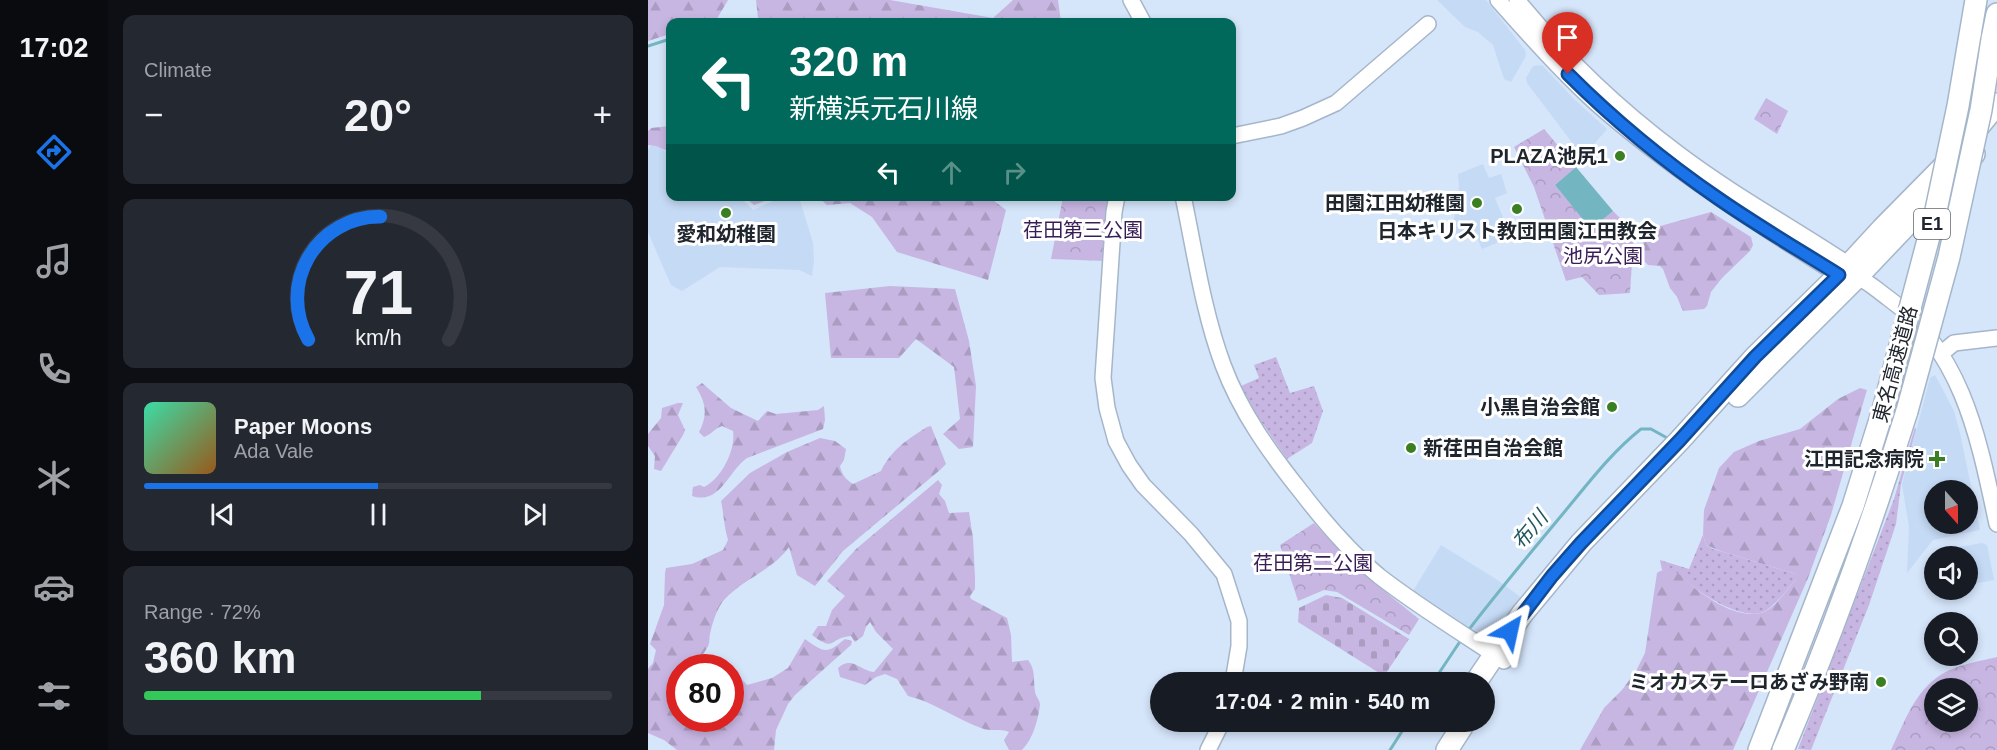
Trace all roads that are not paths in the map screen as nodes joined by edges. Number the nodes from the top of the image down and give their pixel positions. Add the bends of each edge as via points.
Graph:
1 (1131, 0) edge
2 (1498, 0) edge
3 (1517, 0) edge
4 (1976, 0) edge
5 (1997, 14) edge
6 (1141, 18) edge
7 (1428, 24) dead end
8 (1997, 104) edge
9 (1997, 126) edge
10 (1236, 135) edge
11 (1116, 201) edge
12 (1184, 201) edge
13 (1848, 272) junction
14 (1997, 338) edge
15 (1942, 353) junction
16 (1997, 524) edge
17 (1499, 658) junction
18 (1235, 672) edge
19 (1486, 672) edge
20 (1493, 672) edge
21 (1217, 732) edge
22 (1445, 732) edge
23 (1459, 732) edge
24 (1208, 750) edge
25 (1433, 750) edge
26 (1447, 750) edge
27 (1759, 750) edge
28 (1783, 750) edge

1 - 6 street
2 - 13 street via 1595,102 1666,160 1741,214
3 - 13 street via 1546,35 1607,95 1676,152
4 - 27 highway, 東名高速道路 / E1, bridge via 1936,210 1883,410 1853,506
5 - 28 highway, 東名高速道路 / E1, bridge via 1949,257 1907,411 1851,579
7 - 10 street via 1336,103 1281,126
8 - 13 highway via 1955,155 1882,229
9 - 13 highway via 1965,165
11 - 18 street via 1103,378 1107,408 1116,441 1143,485 1224,574 1239,621
12 - 17 street via 1214,337 1231,385 1251,424 1315,510 1373,571
13 - 15 street via 1899,305
13 - 17 highway via 1751,383 1552,576
14 - 15 street via 1954,343
15 - 16 street via 1973,420
17 - 19 highway
17 - 20 highway
21 - 24 street
22 - 25 highway
23 - 26 highway

